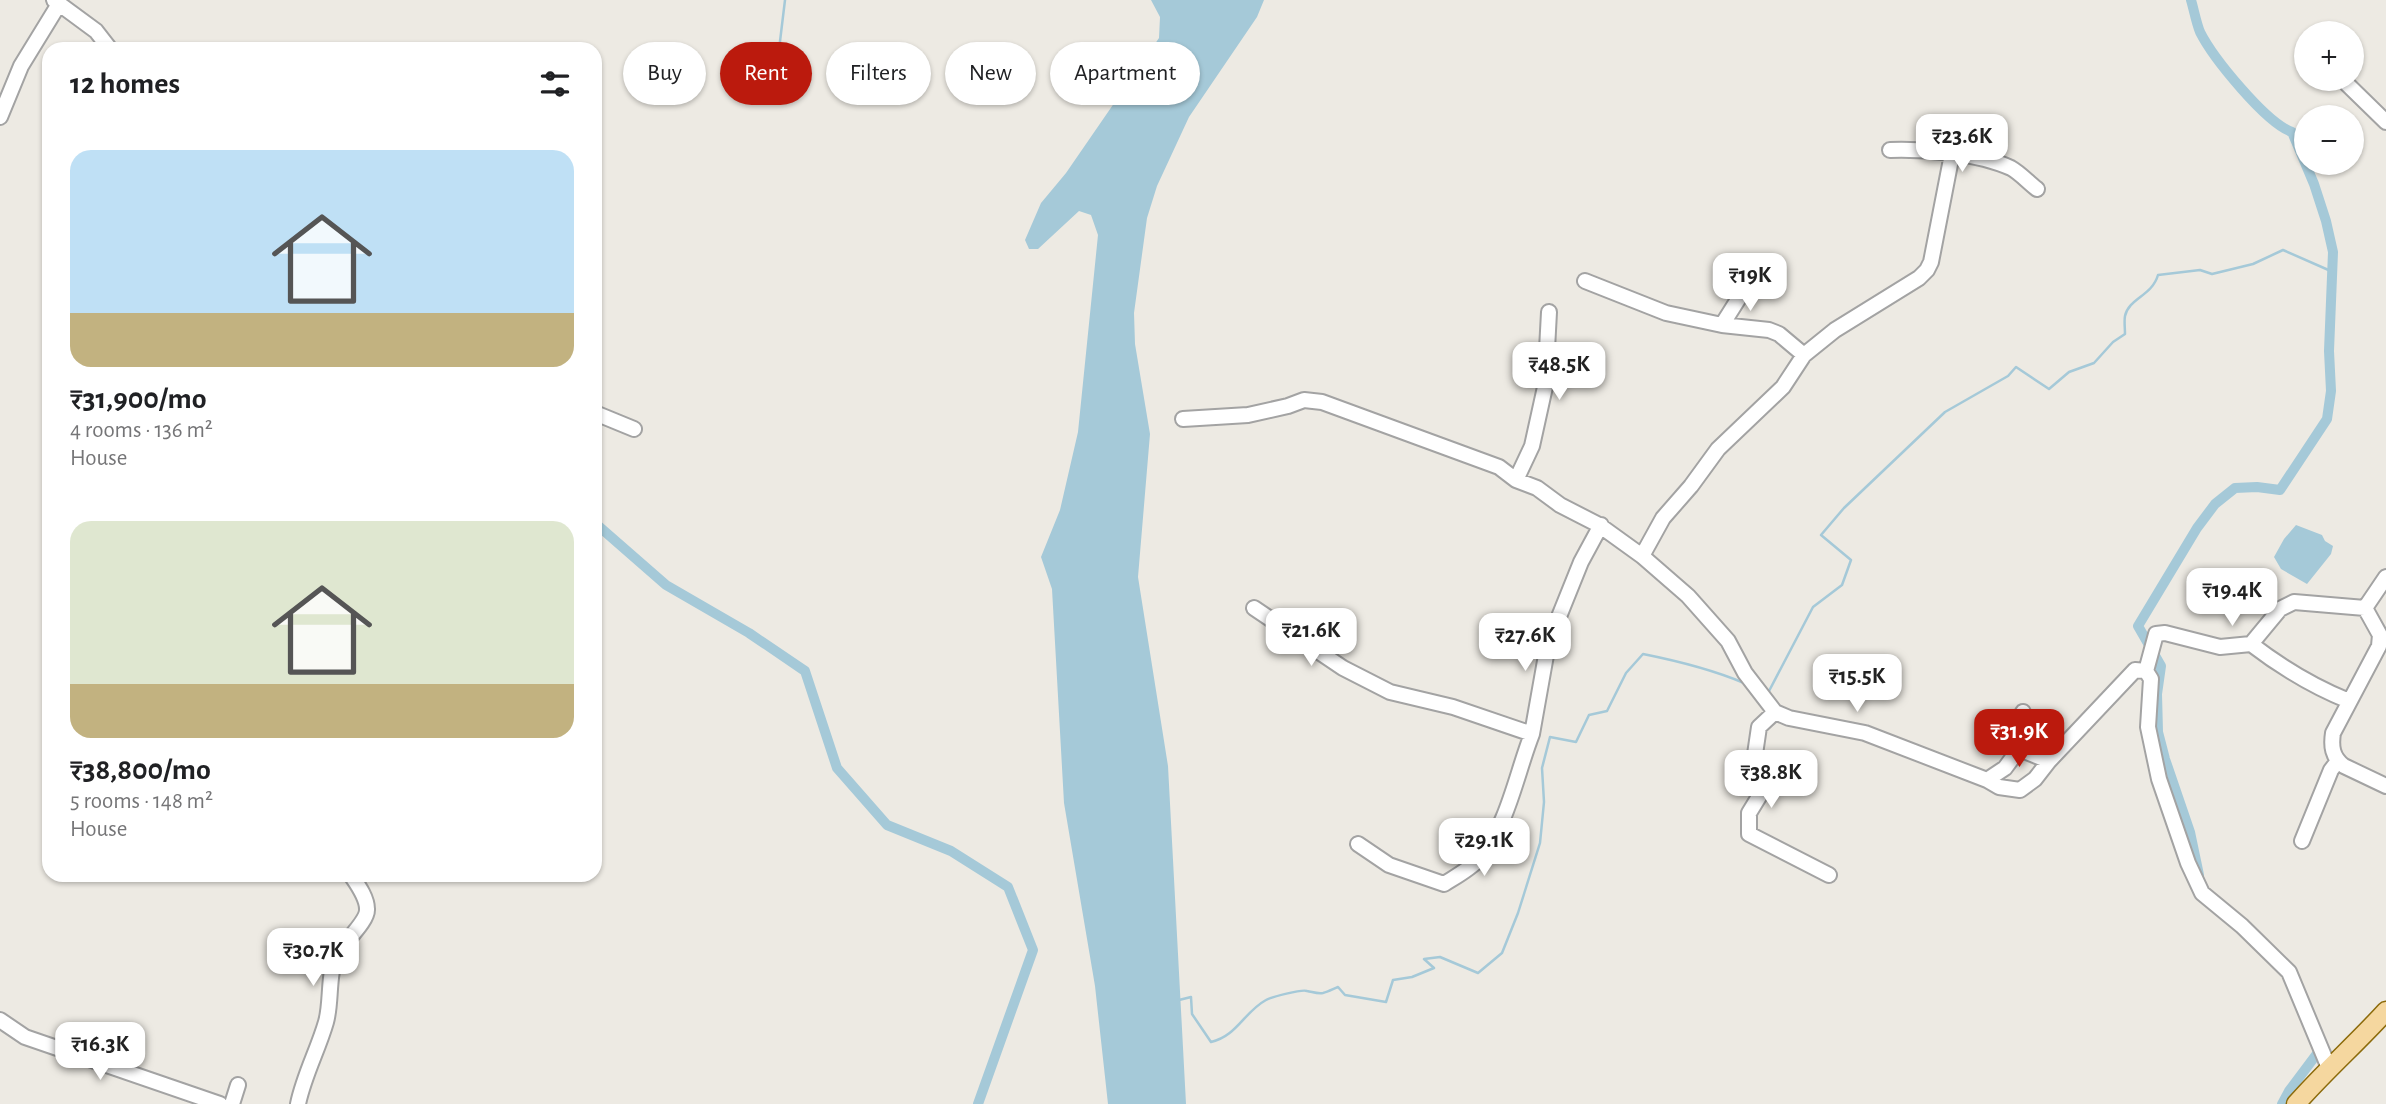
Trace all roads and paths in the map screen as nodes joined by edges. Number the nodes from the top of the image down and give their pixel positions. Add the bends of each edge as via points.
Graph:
1 (57, 2) edge
2 (104, 42) edge
3 (2354, 91) edge
4 (0, 117) edge
5 (2386, 122) edge
6 (1891, 150) dead end
7 (1952, 154) junction
8 (2037, 189) dead end
9 (1585, 281) dead end
10 (1749, 282) dead end
11 (1549, 312) dead end
12 (1722, 325) junction
13 (1804, 355) junction
14 (602, 416) edge
15 (1183, 419) dead end
16 (634, 429) dead end
17 (1516, 480) junction
18 (1601, 525) junction
19 (1642, 556) junction
20 (2386, 577) edge
21 (1254, 608) dead end
22 (2365, 608) junction
23 (2251, 644) junction
24 (2146, 671) junction
25 (2349, 701) junction
26 (1775, 712) junction
27 (2023, 712) dead end
28 (1532, 734) junction
29 (2019, 749) junction
30 (2049, 761) junction
31 (2338, 761) junction
32 (1987, 780) junction
33 (2386, 786) edge
34 (2302, 841) dead end
35 (1358, 844) dead end
36 (1829, 875) dead end
37 (355, 882) edge
38 (2386, 1011) edge
39 (0, 1020) edge
40 (2327, 1063) junction
41 (238, 1085) dead end
42 (220, 1104) edge
43 (232, 1104) edge
44 (298, 1104) edge
45 (2296, 1104) edge

1 - 2 street
1 - 4 street via 21,66
3 - 5 street
6 - 7 street
7 - 8 street via 2012,169
7 - 13 street via 1927,270
9 - 12 street via 1666,313
10 - 12 street
11 - 17 street via 1545,387 1532,446
12 - 13 street via 1769,330
13 - 19 street via 1783,387 1718,449 1663,518
14 - 16 street
15 - 17 street via 1248,415 1304,400 1322,401 1499,467
17 - 18 street
18 - 19 street
18 - 28 street via 1548,644
19 - 26 street via 1688,596 1728,641
20 - 22 street
21 - 28 street via 1343,668 1390,692
22 - 23 street via 2294,602 2280,609
22 - 25 street via 2380,635 2379,646
23 - 24 street via 2220,647 2155,634
23 - 25 street via 2316,686
24 - 30 street via 2135,670
24 - 40 street via 2151,679 2147,727 2159,779 2188,863 2203,893 2289,972
25 - 31 street via 2333,733 2331,747
26 - 32 street via 1865,733
26 - 36 street via 1759,727 1754,761 1760,795 1749,813 1749,834
27 - 29 street via 2011,734
28 - 35 street via 1503,818 1488,846 1477,861 1444,884 1389,865
29 - 30 street
29 - 32 street via 2005,768
30 - 32 street via 2020,790
31 - 33 street
31 - 34 street
37 - 44 street via 368,911 335,957 326,1023
38 - 40 main road via 2360,1040
39 - 42 street via 25,1037
40 - 45 main road
41 - 43 street

